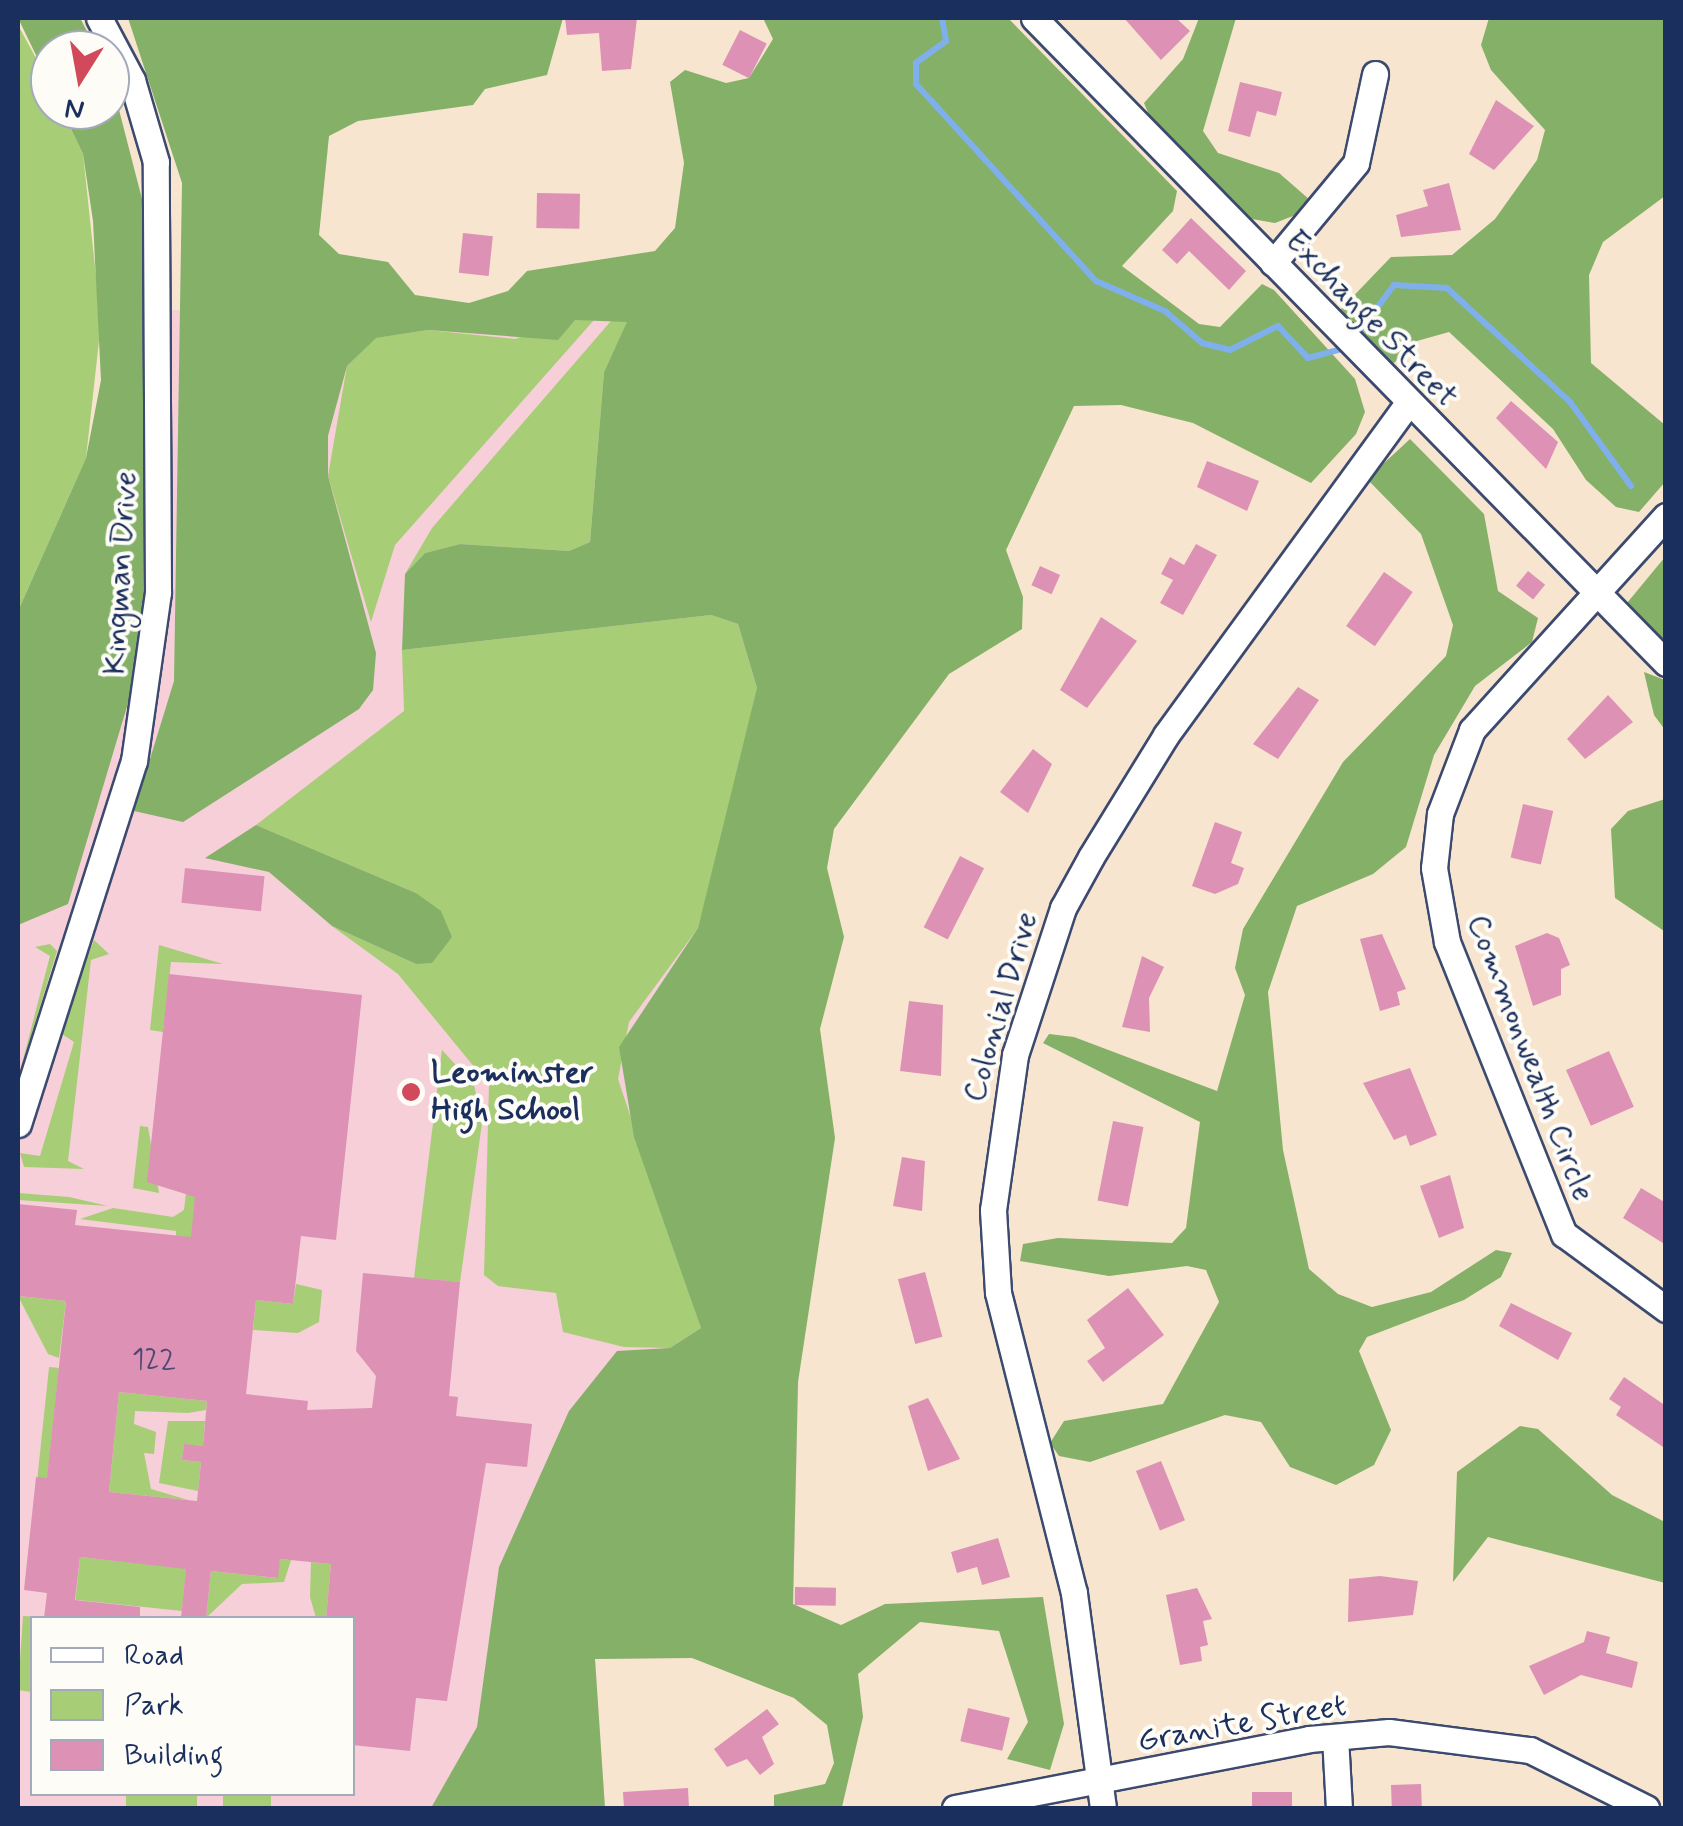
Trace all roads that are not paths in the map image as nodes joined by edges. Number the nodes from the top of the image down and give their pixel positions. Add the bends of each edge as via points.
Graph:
1 (99, 18) edge
2 (1034, 18) edge
3 (1375, 74) dead end
4 (1272, 263) junction
5 (1407, 405) junction
6 (1666, 516) edge
7 (1596, 592) junction
8 (1666, 662) edge
9 (18, 1124) edge
10 (1666, 1309) edge
11 (1336, 1737) junction
12 (1102, 1782) junction
13 (956, 1808) edge
14 (1103, 1808) edge
15 (1339, 1808) edge
16 (1646, 1808) edge

1 - 9 street, Kingman Drive via 132,80 156,162 158,592 134,762
2 - 4 street, Exchange Street
3 - 4 street via 1356,163
4 - 5 street, Exchange Street
5 - 7 street, Exchange Street
5 - 12 street, Colonial Drive via 1177,720 1091,857 1064,908 1015,1055 993,1210 998,1292 1074,1593
6 - 7 street, Commonwealth Circle
7 - 8 street, Exchange Street
7 - 10 street, Commonwealth Circle via 1472,730 1440,814 1438,910 1564,1234
11 - 12 street, Granite Street
11 - 15 street
11 - 16 street, Granite Street via 1461,1736 1530,1750
12 - 13 street, Granite Street
12 - 14 street, Colonial Drive

